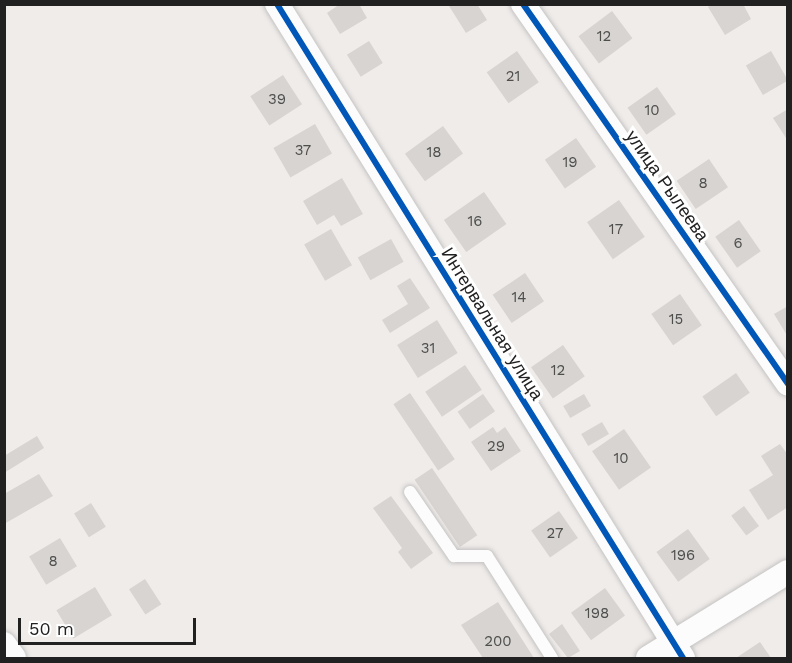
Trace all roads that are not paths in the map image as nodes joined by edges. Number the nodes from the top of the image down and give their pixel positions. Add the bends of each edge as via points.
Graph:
1 (277, 4) edge
2 (523, 4) edge
3 (788, 384) edge
4 (410, 492) dead end
5 (788, 572) edge
6 (4, 644) edge
7 (677, 651) edge
8 (14, 658) edge
9 (552, 658) edge
10 (648, 658) edge

1 - 7 street, Интервальная улица
2 - 3 street, улица Рылеева
4 - 9 lane via 454,556 487,556
5 - 7 street
6 - 8 street
7 - 10 street

